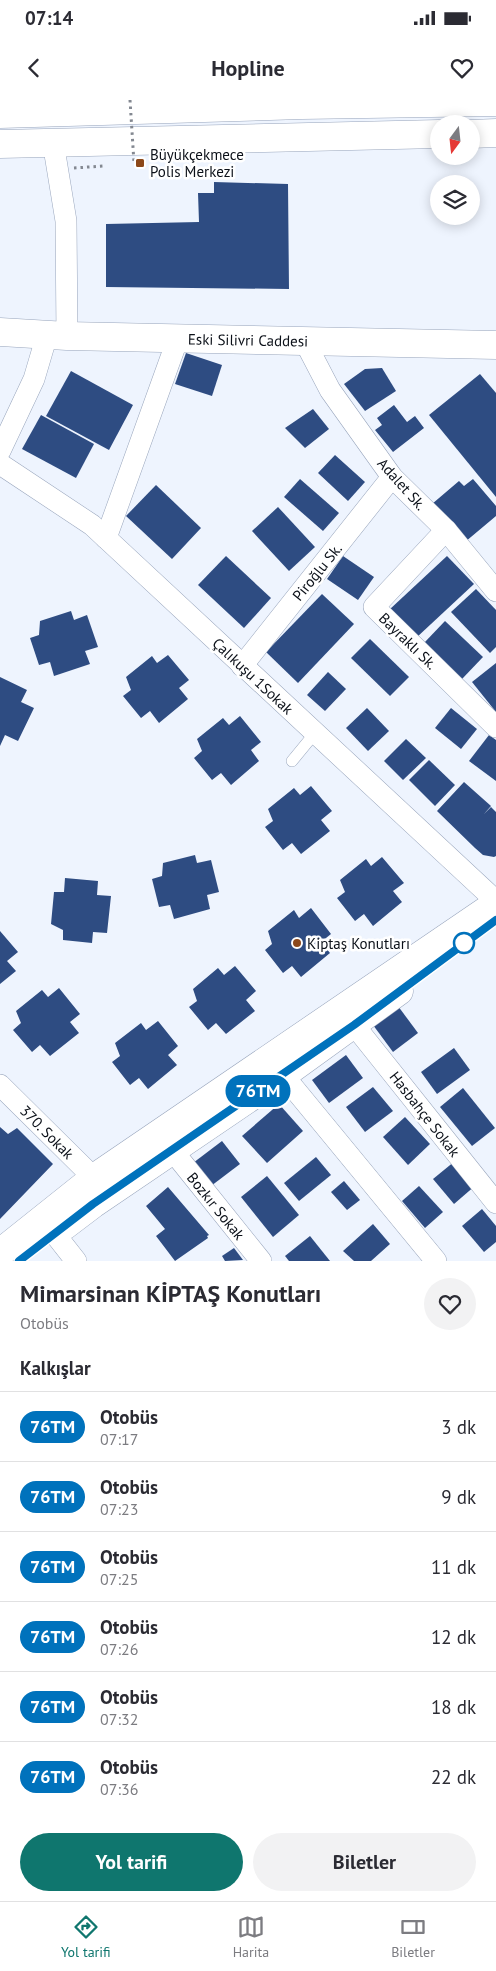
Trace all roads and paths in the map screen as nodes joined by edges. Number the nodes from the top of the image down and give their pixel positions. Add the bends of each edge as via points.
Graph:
1 (130, 100) edge
2 (331, 100) edge
3 (496, 102) edge
4 (302, 105) junction
5 (70, 106) edge
6 (0, 114) edge
7 (496, 133) edge
8 (430, 134) edge
9 (480, 134) edge
10 (53, 142) junction
11 (0, 144) edge
12 (134, 164) dead end
13 (0, 332) edge
14 (57, 336) junction
15 (178, 338) junction
16 (305, 342) junction
17 (496, 345) edge
18 (0, 451) edge
19 (0, 464) edge
20 (392, 478) junction
21 (446, 530) junction
22 (106, 538) junction
23 (496, 591) edge
24 (242, 666) junction
25 (496, 727) edge
26 (315, 733) junction
27 (292, 761) dead end
28 (496, 903) edge
29 (496, 920) edge
30 (354, 1025) junction
31 (283, 1075) junction
32 (0, 1085) edge
33 (172, 1150) junction
34 (94, 1178) junction
35 (496, 1203) edge
36 (54, 1233) junction
37 (0, 1253) edge
38 (19, 1261) edge
39 (76, 1261) edge
40 (261, 1261) edge
41 (436, 1261) edge

1 - 12 path, bridge
2 - 4 main road
3 - 4 main road
4 - 5 main road
5 - 6 main road
7 - 9 main road
8 - 10 main road
10 - 11 main road
10 - 14 street via 66,221
13 - 14 main road, Eski Silivri Caddesi
14 - 15 main road, Eski Silivri Caddesi
14 - 18 street
15 - 16 main road, Eski Silivri Caddesi
15 - 22 street
16 - 17 main road, Eski Silivri Caddesi
16 - 20 street, Adalet Sk. via 330,390
19 - 22 street, Çalıkuşu 1Sokak via 92,525
20 - 21 street, Adalet Sk.
20 - 24 street, Piroğlu Sk.
21 - 23 street, Adalet Sk.
21 - 25 street, Bayraklı Sk. via 374,607
22 - 24 street, Çalıkuşu 1Sokak
24 - 26 street, Çalıkuşu 1Sokak
26 - 27 lane
26 - 28 street, Çalıkuşu 1Sokak
28 - 34 main road
29 - 30 main road
30 - 31 main road
30 - 35 street, Hasbahçe Sokak
31 - 33 main road
31 - 41 street
32 - 34 street, 370. Sokak
33 - 36 main road
33 - 40 street, Bozkır Sokak
34 - 37 main road
36 - 38 main road
36 - 39 street

